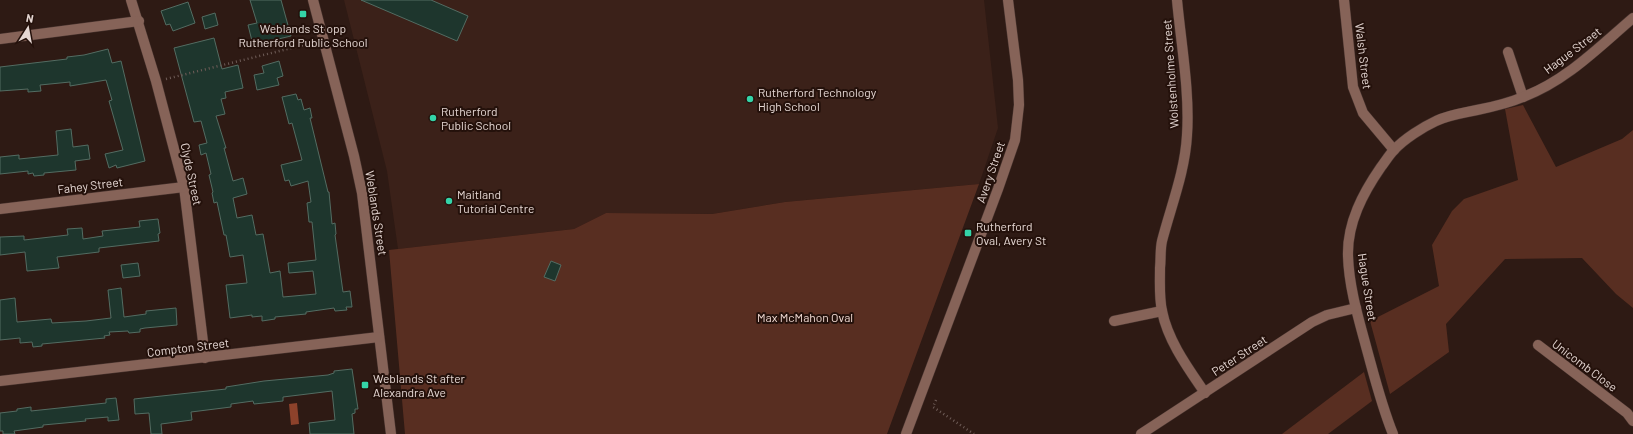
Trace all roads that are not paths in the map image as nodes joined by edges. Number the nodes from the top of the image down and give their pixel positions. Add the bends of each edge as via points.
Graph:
1 (131, 0) edge
2 (313, 0) edge
3 (1008, 0) edge
4 (1177, 0) edge
5 (1344, 0) edge
6 (1633, 18) edge
7 (139, 21) junction
8 (0, 38) edge
9 (1508, 52) dead end
10 (1523, 97) junction
11 (1394, 150) junction
12 (184, 187) junction
13 (0, 209) edge
14 (1356, 308) junction
15 (1162, 311) junction
16 (1114, 321) dead end
17 (379, 337) junction
18 (1538, 345) dead end
19 (205, 358) junction
20 (0, 381) edge
21 (1205, 393) junction
22 (1633, 421) edge
23 (391, 434) edge
24 (906, 434) edge
25 (1141, 434) edge
26 (1393, 434) edge

1 - 7 street, Clyde Street
2 - 17 street, Weblands Street via 362,193
3 - 24 street, Avery Street via 1018,80 1019,105 1015,140
4 - 15 street, Wolstenholme Street via 1187,97 1187,135 1180,182 1162,243
5 - 11 street, Walsh Street via 1352,87 1363,113
6 - 10 street, Hague Street via 1570,71
7 - 8 street
7 - 12 street, Clyde Street
9 - 10 street
10 - 11 street, Hague Street via 1436,120
11 - 14 street, Hague Street via 1371,182 1353,221 1348,254
12 - 13 street, Fahey Street
12 - 19 street, Clyde Street
14 - 21 street, Peter Street via 1327,315 1312,322
14 - 26 street, Hague Street via 1385,415
15 - 16 street
15 - 21 street, Wolstenholme Street via 1170,336
17 - 19 street, Compton Street
17 - 23 street, Weblands Street
18 - 22 street, Unicomb Close via 1627,413
19 - 20 street, Compton Street
21 - 25 street, Peter Street

